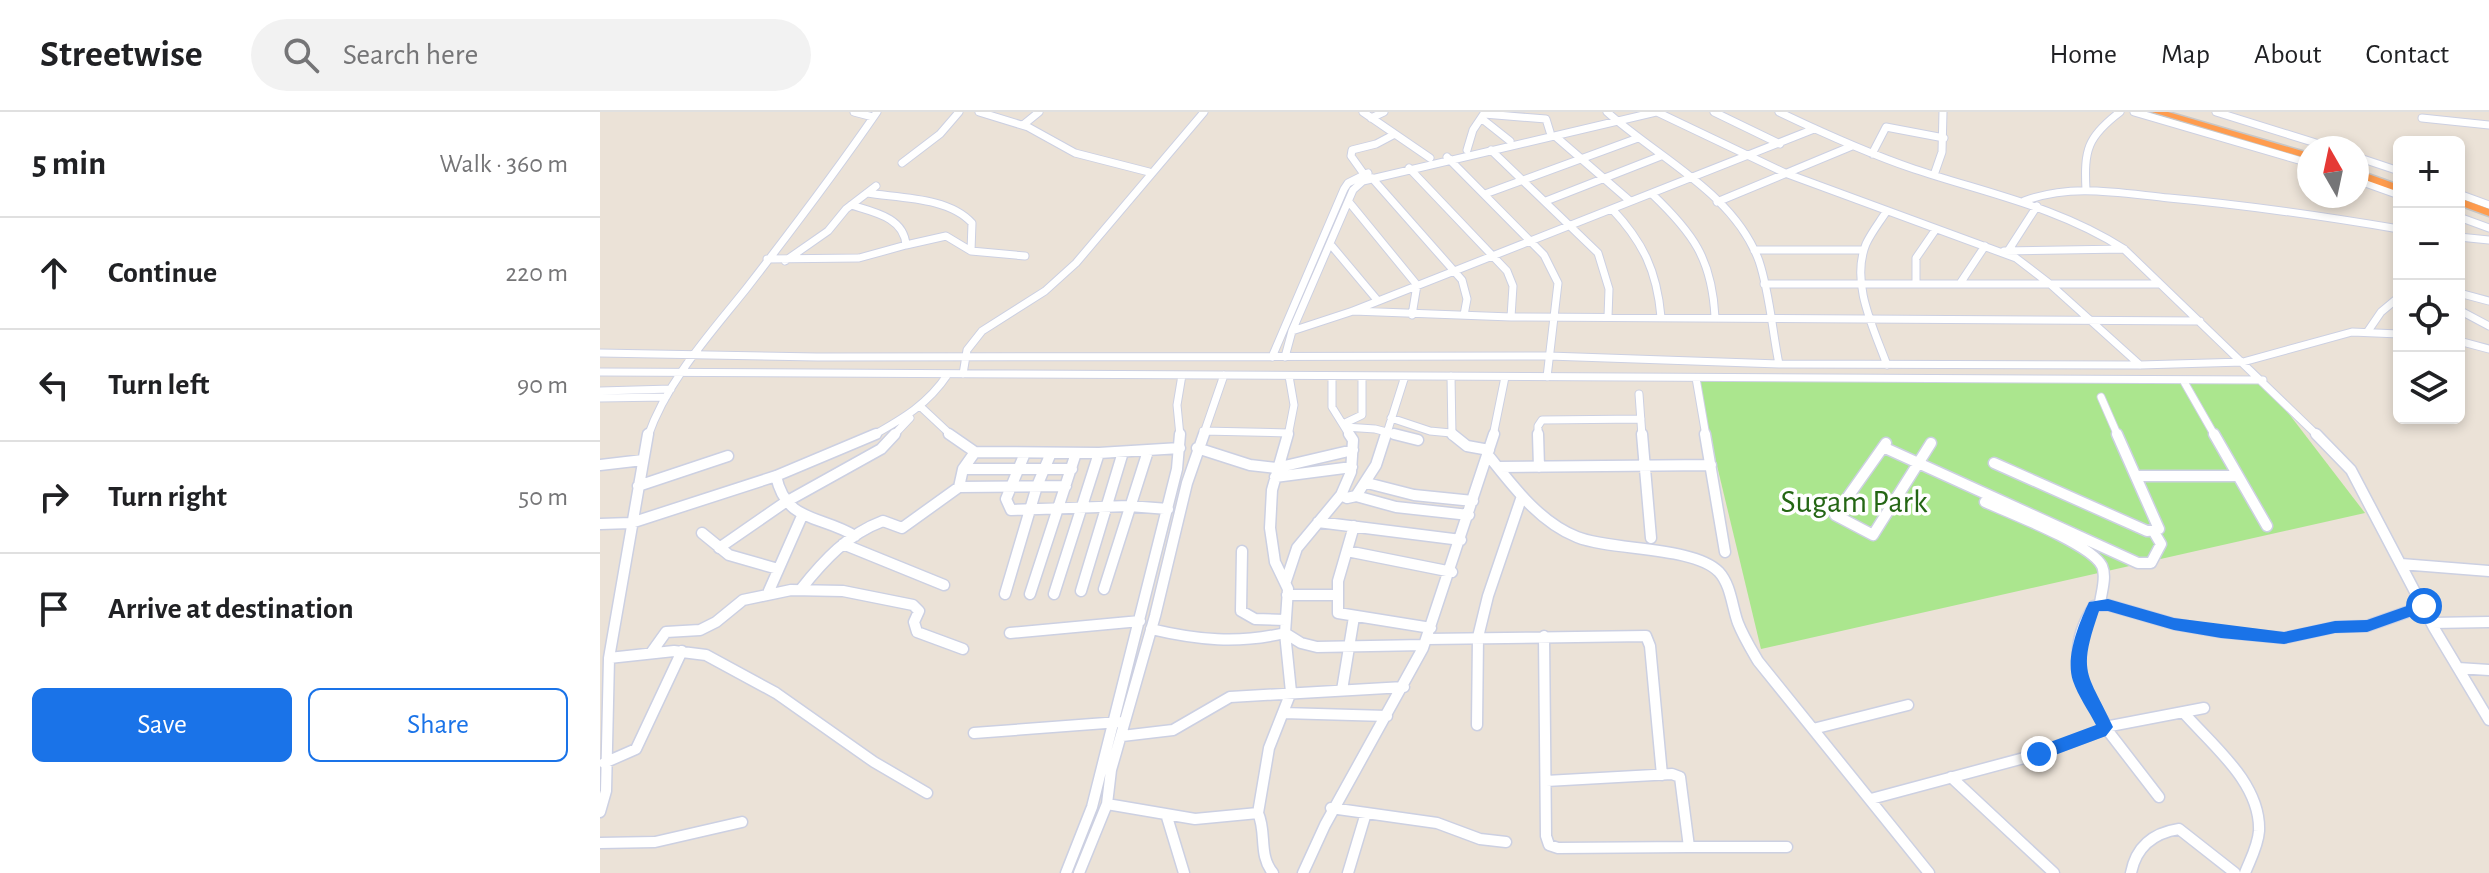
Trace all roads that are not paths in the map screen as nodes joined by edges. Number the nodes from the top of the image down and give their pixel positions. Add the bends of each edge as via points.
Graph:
1 (854, 112) edge
2 (959, 112) edge
3 (979, 112) edge
4 (1039, 112) edge
5 (1204, 112) edge
6 (1363, 112) edge
7 (1384, 112) edge
8 (1635, 112) edge
9 (1656, 112) edge
10 (1714, 112) edge
11 (1779, 112) edge
12 (1943, 112) edge
13 (2120, 112) edge
14 (2134, 112) edge
15 (2157, 112) edge
16 (2189, 112) edge
17 (2216, 112) edge
18 (875, 115) edge
19 (1483, 115) edge
20 (1612, 117) edge
21 (1371, 118) junction
22 (2422, 118) dead end
23 (1023, 125) junction
24 (2489, 125) edge
25 (1814, 129) junction
26 (1552, 134) junction
27 (1393, 135) junction
28 (2297, 137) edge
29 (1638, 138) junction
30 (1944, 138) junction
31 (1510, 141) junction
32 (1780, 144) junction
33 (2297, 144) edge
34 (1852, 146) junction
35 (1467, 150) junction
36 (1491, 150) junction
37 (2297, 153) edge
38 (1872, 154) junction
39 (1661, 156) junction
40 (1447, 157) junction
41 (1748, 157) junction
42 (1430, 158) junction
43 (1580, 158) junction
44 (2297, 160) edge
45 (2369, 161) edge
46 (902, 163) dead end
47 (1409, 168) junction
48 (2369, 168) edge
49 (2393, 169) edge
50 (1149, 172) junction
51 (1785, 173) junction
52 (1934, 175) junction
53 (1368, 177) junction
54 (2393, 177) edge
55 (1604, 178) junction
56 (2369, 178) edge
57 (1522, 179) junction
58 (1690, 180) junction
59 (2369, 183) edge
60 (876, 186) dead end
61 (2393, 189) edge
62 (2086, 190) junction
63 (2393, 190) edge
64 (867, 193) junction
65 (1485, 194) junction
66 (1652, 194) junction
67 (2465, 196) edge
68 (1546, 201) junction
69 (1630, 201) junction
70 (2024, 201) junction
71 (1349, 202) junction
72 (1717, 202) junction
73 (2465, 203) edge
74 (851, 205) junction
75 (2489, 205) edge
76 (2037, 206) junction
77 (1612, 209) junction
78 (1886, 212) junction
79 (2489, 213) edge
80 (2465, 216) edge
81 (2465, 217) edge
82 (2489, 222) edge
83 (1572, 225) junction
84 (2393, 227) edge
85 (2489, 228) edge
86 (1936, 229) junction
87 (2465, 238) edge
88 (2489, 240) edge
89 (1530, 241) junction
90 (906, 245) junction
91 (1331, 245) junction
92 (1985, 246) junction
93 (2124, 249) junction
94 (1754, 250) junction
95 (1863, 250) junction
96 (971, 251) junction
97 (2004, 251) junction
98 (1494, 255) junction
99 (1025, 256) dead end
100 (767, 259) junction
101 (785, 261) junction
102 (1455, 270) junction
103 (1961, 282) junction
104 (1764, 284) junction
105 (1863, 284) junction
106 (1916, 284) junction
107 (2050, 284) junction
108 (2160, 284) junction
109 (1417, 285) junction
110 (2465, 295) edge
111 (1378, 301) junction
112 (2489, 301) edge
113 (2393, 302) edge
114 (1353, 311) junction
115 (2465, 313) edge
116 (1412, 315) junction
117 (1464, 315) junction
118 (1768, 316) junction
119 (1511, 317) junction
120 (1553, 317) junction
121 (1608, 317) junction
122 (1661, 317) junction
123 (1715, 317) junction
124 (1871, 318) junction
125 (2089, 320) junction
126 (2200, 321) junction
127 (2489, 326) edge
128 (1292, 331) junction
129 (2368, 331) junction
130 (2393, 333) edge
131 (2465, 343) edge
132 (2489, 349) edge
133 (600, 353) edge
134 (695, 354) junction
135 (965, 355) junction
136 (1549, 356) junction
137 (1279, 357) junction
138 (2243, 362) junction
139 (1779, 364) junction
140 (1887, 365) junction
141 (2140, 365) junction
142 (604, 372) edge
143 (682, 373) junction
144 (948, 374) junction
145 (963, 374) junction
146 (1182, 375) junction
147 (1224, 375) junction
148 (1272, 375) junction
149 (1289, 376) junction
150 (1332, 376) junction
151 (1362, 376) junction
152 (1405, 376) junction
153 (1451, 376) junction
154 (1505, 377) junction
155 (1547, 377) junction
156 (1696, 378) junction
157 (2183, 380) junction
158 (2263, 380) junction
159 (600, 384) edge
160 (600, 391) edge
161 (668, 393) junction
162 (1639, 394) dead end
163 (2101, 397) dead end
164 (600, 398) edge
165 (918, 409) junction
166 (1391, 418) junction
167 (1641, 419) junction
168 (1344, 426) junction
169 (1203, 431) junction
170 (1389, 431) junction
171 (1288, 433) junction
172 (1451, 433) junction
173 (1418, 440) dead end
174 (1931, 443) dead end
175 (1180, 448) junction
176 (1197, 448) junction
177 (1353, 450) junction
178 (1148, 451) junction
179 (975, 452) junction
180 (1123, 452) junction
181 (1489, 452) junction
182 (1025, 453) junction
183 (1051, 453) junction
184 (1076, 453) junction
185 (1099, 453) junction
186 (728, 456) dead end
187 (643, 460) junction
188 (1919, 463) junction
189 (1994, 463) dead end
190 (600, 465) edge
191 (1646, 465) junction
192 (1711, 465) junction
193 (1352, 467) junction
194 (1498, 467) junction
195 (1539, 467) junction
196 (963, 469) junction
197 (1044, 469) junction
198 (1072, 469) junction
199 (1018, 470) junction
200 (1276, 473) junction
201 (776, 476) junction
202 (2137, 476) junction
203 (2238, 476) junction
204 (1367, 483) junction
205 (638, 486) junction
206 (1011, 486) junction
207 (1037, 486) junction
208 (1066, 486) junction
209 (959, 487) junction
210 (1341, 495) junction
211 (1356, 496) junction
212 (1522, 496) junction
213 (1473, 501) junction
214 (1985, 502) dead end
215 (784, 503) junction
216 (1106, 506) junction
217 (1129, 506) junction
218 (1081, 508) junction
219 (1168, 509) junction
220 (1058, 510) junction
221 (1030, 511) junction
222 (1469, 515) junction
223 (802, 516) junction
224 (1318, 522) junction
225 (631, 523) junction
226 (600, 524) edge
227 (1354, 526) junction
228 (2267, 526) dead end
229 (2154, 532) junction
230 (702, 533) dead end
231 (855, 536) junction
232 (1651, 538) dead end
233 (1461, 540) junction
234 (843, 544) junction
235 (719, 548) junction
236 (1242, 551) dead end
237 (1347, 551) junction
238 (1725, 552) dead end
239 (2401, 564) junction
240 (778, 569) junction
241 (2489, 571) edge
242 (1452, 572) junction
243 (1286, 581) junction
244 (944, 585) dead end
245 (801, 589) junction
246 (1104, 589) dead end
247 (1081, 591) dead end
248 (768, 593) junction
249 (1005, 594) dead end
250 (1030, 594) dead end
251 (1054, 594) dead end
252 (1287, 595) junction
253 (1337, 595) junction
254 (2100, 604) junction
255 (2424, 606) junction
256 (1354, 617) junction
257 (1285, 620) junction
258 (1140, 621) junction
259 (2489, 622) edge
260 (2432, 623) junction
261 (1151, 629) junction
262 (1010, 633) dead end
263 (1285, 633) junction
264 (1544, 636) junction
265 (1428, 637) junction
266 (1478, 637) junction
267 (1350, 646) junction
268 (963, 649) dead end
269 (682, 651) junction
270 (651, 653) junction
271 (609, 658) junction
272 (2458, 668) junction
273 (2489, 670) edge
274 (1404, 687) junction
275 (1342, 690) junction
276 (1291, 692) junction
277 (1908, 705) dead end
278 (2204, 708) dead end
279 (2183, 712) junction
280 (1283, 713) junction
281 (1387, 716) junction
282 (2489, 720) edge
283 (1120, 722) junction
284 (1477, 725) dead end
285 (2105, 727) junction
286 (1813, 729) junction
287 (974, 733) dead end
288 (1122, 736) junction
289 (604, 763) junction
290 (1662, 775) junction
291 (1951, 777) junction
292 (1546, 781) junction
293 (927, 793) dead end
294 (2159, 797) dead end
295 (1871, 799) junction
296 (1107, 804) junction
297 (1331, 808) junction
298 (600, 812) edge
299 (1258, 813) junction
300 (1366, 813) junction
301 (1167, 817) junction
302 (742, 822) dead end
303 (1506, 842) dead end
304 (600, 843) edge
305 (1689, 847) junction
306 (1787, 847) dead end
307 (1066, 873) edge
308 (1079, 873) edge
309 (1184, 873) edge
310 (1273, 873) edge
311 (1303, 873) edge
312 (1348, 873) edge
313 (1929, 873) edge
314 (2054, 873) edge
315 (2131, 873) edge
316 (2237, 873) edge

1 - 18 street
2 - 46 street
3 - 23 street
4 - 23 street
5 - 50 street
6 - 21 street
7 - 21 street
8 - 20 street
9 - 20 street
9 - 41 street
10 - 32 street
11 - 25 street
12 - 30 street
13 - 62 street via 2095,130 2085,157
14 - 44 street
15 - 37 highway
16 - 33 highway
17 - 28 street
18 - 100 street
19 - 26 street via 1546,119
19 - 31 street
19 - 35 street
20 - 26 street
20 - 29 street
21 - 27 street
22 - 24 street
23 - 50 street via 1075,153
25 - 32 street
25 - 34 street
26 - 31 street
26 - 36 street
26 - 43 street
27 - 42 street
27 - 53 street via 1352,150
29 - 39 street
29 - 43 street
30 - 38 street via 1886,127
30 - 52 street
31 - 35 street
32 - 41 street
34 - 38 street
34 - 51 street
35 - 40 street
36 - 40 street
36 - 57 street
38 - 52 street
39 - 55 street
39 - 58 street
40 - 42 street
40 - 47 street
40 - 65 street
41 - 51 street
41 - 58 street
42 - 53 street
43 - 55 street
43 - 57 street
45 - 49 street
47 - 53 street
47 - 98 street
48 - 54 highway
50 - 135 street via 1092,248 1036,298 974,338
51 - 72 street
51 - 78 street
52 - 70 street
53 - 71 street via 1356,185
53 - 102 street
53 - 137 street via 1344,189
55 - 68 street
55 - 69 street
56 - 61 highway
57 - 65 street
57 - 68 street
58 - 66 street
58 - 72 street
59 - 63 street
60 - 64 street
62 - 70 street via 2051,191
62 - 84 street via 2271,207
64 - 74 street
64 - 96 street via 965,214 972,223
65 - 89 street
66 - 69 street
66 - 123 street via 1701,246 1711,269
67 - 75 street
68 - 83 street
69 - 77 street
70 - 76 street
71 - 91 street
71 - 109 street
72 - 94 street
73 - 79 highway
74 - 90 street via 892,220
74 - 101 street via 828,231
76 - 93 street
76 - 97 street
77 - 83 street
77 - 122 street via 1651,254
78 - 86 street
78 - 95 street
80 - 82 highway
81 - 85 street
83 - 89 street
83 - 121 street via 1598,253 1606,272
86 - 92 street
86 - 106 street via 1916,258
87 - 88 street
89 - 98 street
89 - 120 street via 1558,283
90 - 96 street via 946,236
90 - 101 street via 846,258
91 - 111 street
91 - 128 street
92 - 97 street
92 - 103 street
93 - 97 street
93 - 108 street
94 - 95 street
94 - 104 street
95 - 105 street
96 - 99 street
97 - 107 street
98 - 102 street
98 - 119 street via 1513,286
100 - 101 street
100 - 134 street
102 - 109 street
102 - 117 street via 1467,290
103 - 106 street
103 - 107 street
104 - 105 street
104 - 118 street
105 - 106 street
105 - 124 street
107 - 108 street
107 - 125 street
108 - 126 street
109 - 111 street
109 - 116 street
110 - 112 street
111 - 114 street
113 - 129 street
114 - 116 street
114 - 128 street
115 - 127 street
116 - 117 street
117 - 119 street
118 - 123 street
118 - 124 street
118 - 139 street
119 - 120 street
120 - 121 street
120 - 136 street
121 - 122 street
122 - 123 street
124 - 125 street
124 - 140 street
125 - 126 street
125 - 141 street
126 - 138 street
128 - 137 street
129 - 130 street
129 - 138 street
131 - 132 street
133 - 134 street
134 - 135 street
134 - 143 street
135 - 137 street
135 - 145 street
136 - 137 street
136 - 139 street
136 - 155 street
137 - 148 street
138 - 141 street
138 - 158 street
139 - 140 street
140 - 141 street
142 - 143 street
142 - 159 street
143 - 144 street
143 - 161 street
144 - 145 street
144 - 165 street
145 - 146 street
146 - 147 street
146 - 175 street via 1177,405
147 - 148 street
147 - 169 street
148 - 149 street
149 - 150 street
149 - 171 street via 1294,405
150 - 151 street
150 - 168 street via 1332,407
151 - 152 street
151 - 168 street via 1362,415
152 - 153 street
152 - 166 street
153 - 154 street
153 - 172 street
154 - 155 street
154 - 181 street
155 - 156 street
156 - 157 street
156 - 192 street
157 - 158 street
157 - 203 street
158 - 239 street via 2351,470
160 - 161 street
161 - 164 street
161 - 187 street via 648,435
162 - 167 street
163 - 202 street
165 - 179 street
165 - 201 street via 863,441
165 - 215 street via 881,449
166 - 170 street
166 - 172 street
167 - 191 street
167 - 195 street via 1542,420
168 - 170 street
168 - 177 street
169 - 171 street
169 - 176 street
170 - 173 street
170 - 204 street
171 - 200 street
172 - 181 street via 1457,442
174 - 188 street
175 - 178 street
175 - 219 street
176 - 200 street
176 - 261 street
177 - 193 street
177 - 200 street
178 - 180 street
178 - 217 street
179 - 182 street
179 - 196 street
180 - 185 street
180 - 216 street
181 - 194 street
181 - 213 street
182 - 183 street
182 - 199 street
183 - 184 street
183 - 197 street
184 - 185 street
184 - 198 street
185 - 218 street
186 - 205 street
187 - 190 street
187 - 205 street
188 - 188 street via 1885,445 1835,515 1873,535
188 - 229 street via 2146,565 2161,544
189 - 229 street
191 - 192 street
191 - 195 street
191 - 232 street
192 - 238 street
193 - 200 street
193 - 210 street
194 - 195 street
194 - 212 street
196 - 199 street
196 - 209 street
197 - 198 street
197 - 199 street
197 - 207 street
198 - 208 street
199 - 206 street
200 - 243 street via 1270,543
201 - 215 street
201 - 225 street
202 - 203 street
202 - 229 street via 2159,524
203 - 228 street
204 - 211 street
204 - 213 street
205 - 225 street
206 - 207 street
206 - 209 street
206 - 221 street via 1006,499 1011,510
207 - 208 street
207 - 221 street
208 - 220 street
209 - 231 street via 902,528 883,521
210 - 211 street
210 - 224 street
211 - 222 street via 1396,507
212 - 266 street
212 - 286 street via 1556,527 1579,538 1710,565 1719,572 1758,661
213 - 222 street
214 - 254 street via 2095,558 2104,573
215 - 223 street
215 - 235 street
216 - 217 street
216 - 218 street
216 - 247 street
217 - 219 street
217 - 246 street
218 - 220 street
218 - 251 street
219 - 258 street
220 - 221 street
220 - 250 street
221 - 249 street
222 - 233 street
223 - 231 street via 837,524
223 - 240 street
224 - 227 street
224 - 243 street via 1297,548
225 - 226 street
225 - 271 street
227 - 233 street
227 - 237 street
230 - 235 street
231 - 234 street
233 - 242 street
234 - 244 street
234 - 245 street
235 - 240 street
236 - 257 street via 1241,611 1255,619
237 - 242 street
237 - 253 street
239 - 241 street
239 - 255 street
240 - 248 street
242 - 265 street
243 - 252 street
245 - 248 street
245 - 268 street via 913,605 919,611 917,632
248 - 270 street via 743,600 700,630 666,632
252 - 253 street
252 - 257 street
253 - 256 street via 1338,613
254 - 255 street via 2174,624 2284,638 2367,626
254 - 285 street via 2089,612 2078,668
255 - 260 street
256 - 265 street
256 - 267 street
257 - 263 street
258 - 262 street
258 - 283 street
259 - 260 street
260 - 272 street
261 - 263 street via 1214,643
261 - 283 street
263 - 267 street via 1306,645
263 - 276 street
264 - 266 street
264 - 290 street via 1646,636
264 - 292 street
265 - 266 street
265 - 267 street
265 - 274 street
266 - 284 street
267 - 275 street
269 - 270 street
269 - 289 street via 636,749
269 - 293 street via 706,655 776,693
270 - 271 street
271 - 289 street
272 - 273 street
272 - 282 street
274 - 275 street
274 - 281 street
275 - 276 street
276 - 280 street
276 - 288 street via 1230,697 1173,730
277 - 286 street
278 - 279 street
279 - 285 street
279 - 316 street via 2254,801 2259,835
280 - 281 street
280 - 299 street via 1269,748
281 - 297 street
283 - 287 street
283 - 288 street
283 - 307 street
285 - 291 street via 2039,754
285 - 294 street
286 - 295 street
288 - 296 street
289 - 298 street via 606,791
290 - 292 street
290 - 305 street via 1680,777
291 - 295 street
291 - 314 street
292 - 305 street via 1549,845
295 - 313 street
296 - 301 street
296 - 308 street
297 - 300 street
297 - 311 street
299 - 301 street
299 - 310 street via 1265,866
300 - 303 street via 1437,823 1480,839
300 - 312 street
301 - 309 street
302 - 304 street via 655,842
305 - 306 street
315 - 316 street via 2139,848 2173,829 2185,831

